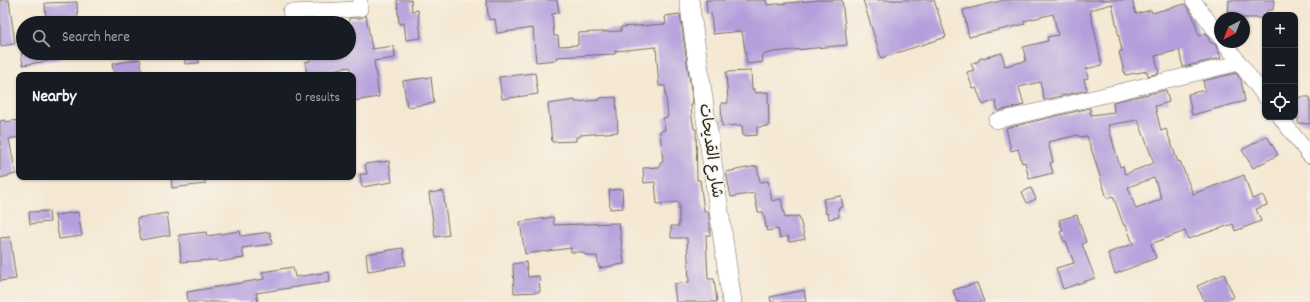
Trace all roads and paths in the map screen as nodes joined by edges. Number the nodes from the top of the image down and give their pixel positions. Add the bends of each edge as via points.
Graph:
1 (360, 0) edge
2 (689, 0) edge
3 (1193, 0) edge
4 (290, 12) dead end
5 (1214, 29) edge
6 (1228, 48) edge
7 (1239, 63) junction
8 (1262, 93) edge
9 (1282, 120) edge
10 (996, 121) dead end
11 (1310, 156) edge
12 (732, 302) edge

1 - 4 street via 360,9
2 - 12 street, شارع القديحات
3 - 5 street
6 - 7 street
7 - 8 street
7 - 10 street
9 - 11 street

